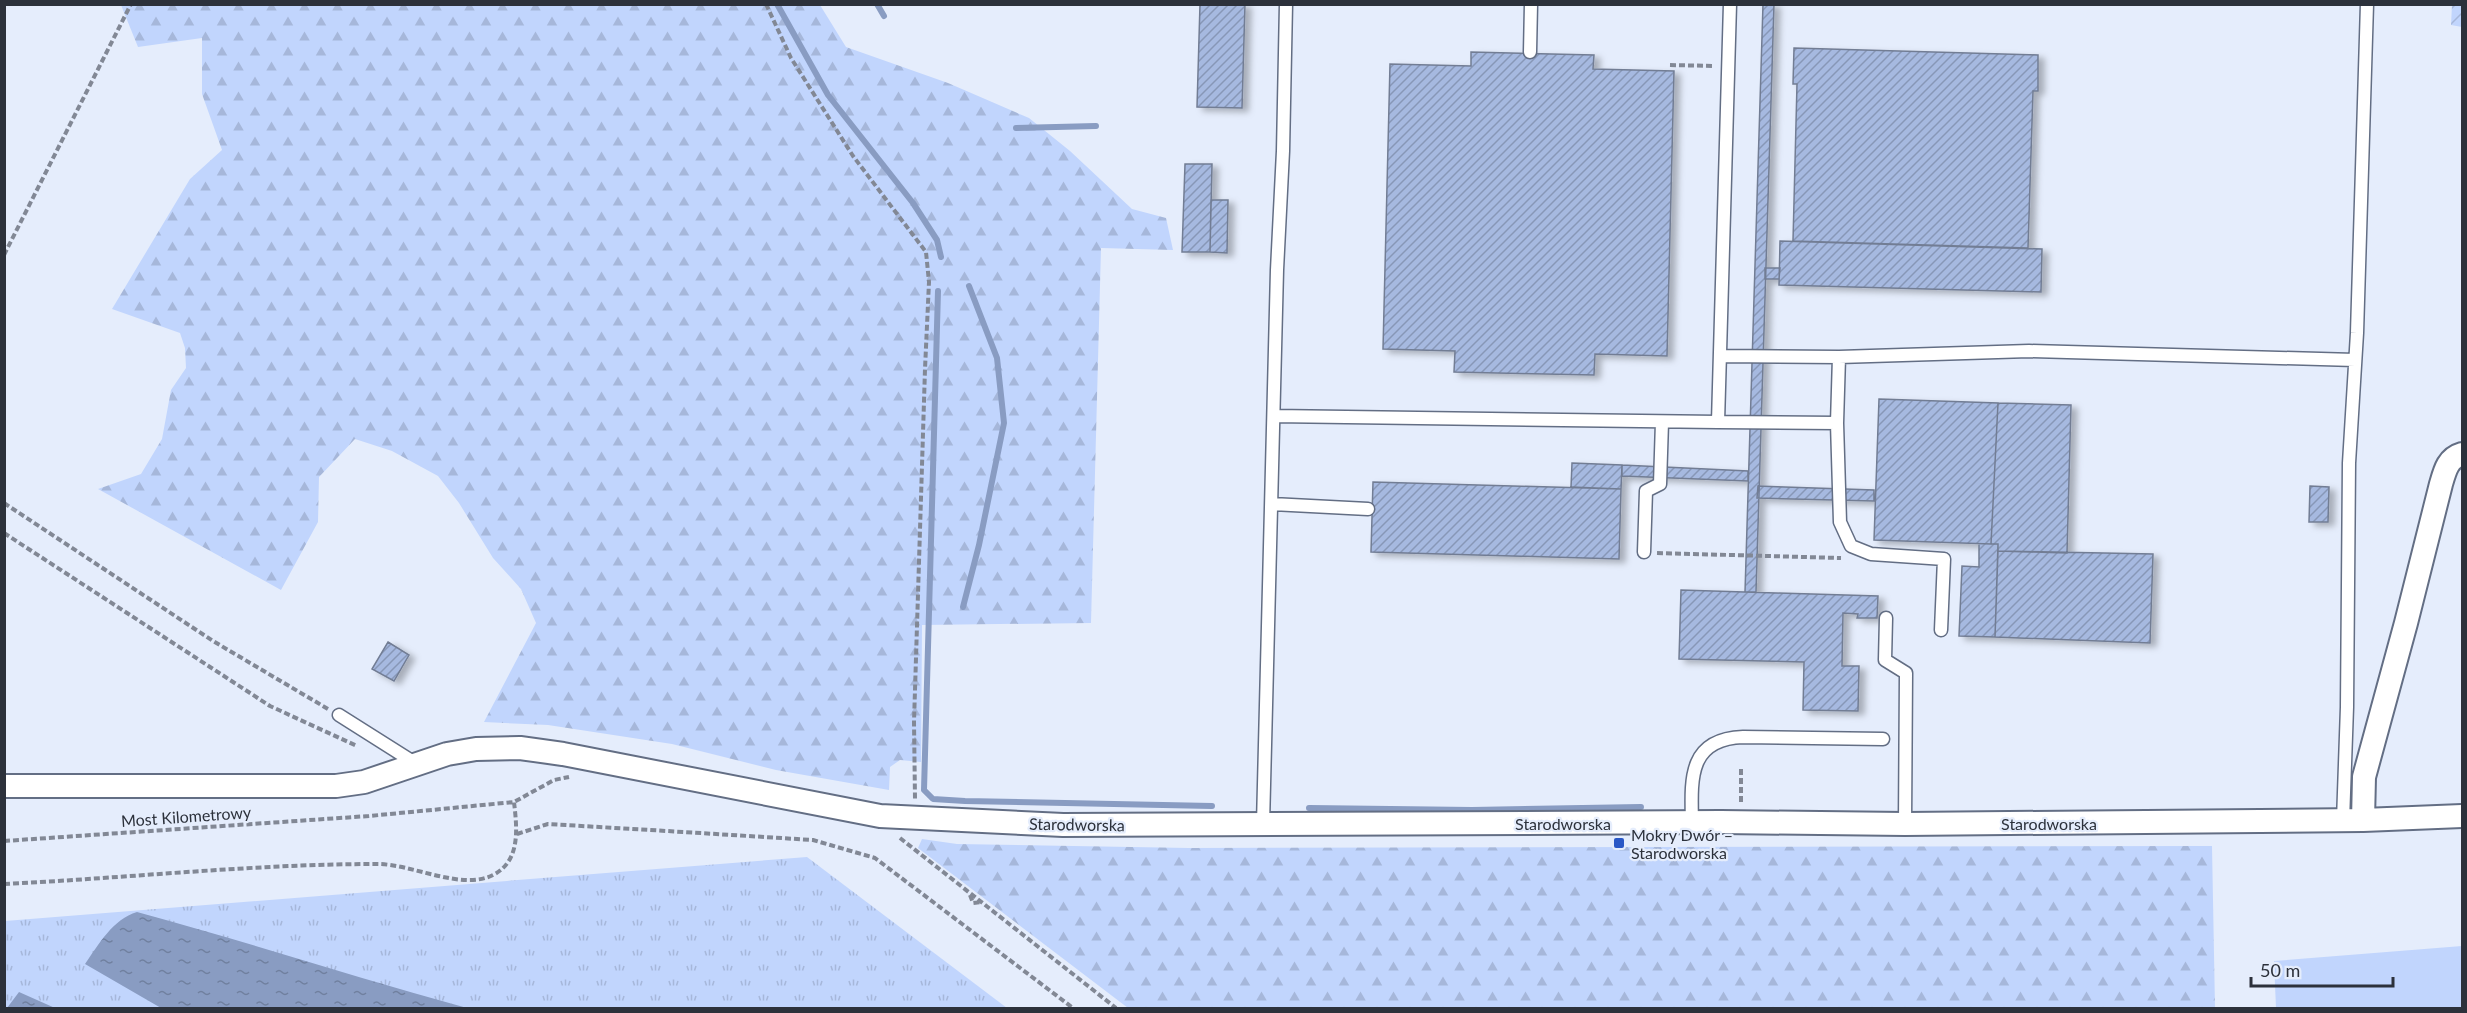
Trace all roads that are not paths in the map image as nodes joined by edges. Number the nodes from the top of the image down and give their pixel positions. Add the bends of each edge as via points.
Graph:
1 (1286, 4) edge
2 (1531, 4) edge
3 (1730, 4) edge
4 (2367, 4) edge
5 (1530, 52) dead end
6 (1720, 356) junction
7 (1839, 357) junction
8 (2355, 360) junction
9 (1274, 416) junction
10 (1662, 422) junction
11 (1718, 422) junction
12 (1837, 423) junction
13 (2458, 455) edge
14 (1272, 504) junction
15 (1368, 508) dead end
16 (1644, 552) road end
17 (1886, 618) dead end
18 (1941, 630) dead end
19 (339, 716) road end
20 (1883, 739) dead end
21 (416, 763) junction
22 (4, 786) edge
23 (2463, 816) edge
24 (2353, 820) junction
25 (1692, 822) junction
26 (1263, 824) junction
27 (1905, 824) junction

1 - 9 lane
2 - 5 lane
3 - 6 lane
4 - 8 lane
6 - 7 lane
6 - 11 lane
7 - 8 lane via 2029,351
7 - 12 lane
8 - 24 lane via 2349,463 2347,707
9 - 10 lane
9 - 14 lane
10 - 11 lane
10 - 16 lane via 1660,484 1646,491
11 - 12 lane
12 - 18 lane via 1840,522 1851,546 1871,554 1944,559
13 - 24 street via 2446,467 2441,484
14 - 15 lane
14 - 26 lane
17 - 27 lane via 1885,660 1906,673
19 - 21 lane
20 - 25 lane via 1743,737 1713,744 1696,762 1692,774
21 - 22 street, Starodworska via 364,782 336,786
21 - 26 street, Starodworska via 476,749 531,750 880,816 1063,825
23 - 24 street, Starodworska
24 - 27 street, Starodworska
25 - 26 street, Starodworska
25 - 27 street, Starodworska

